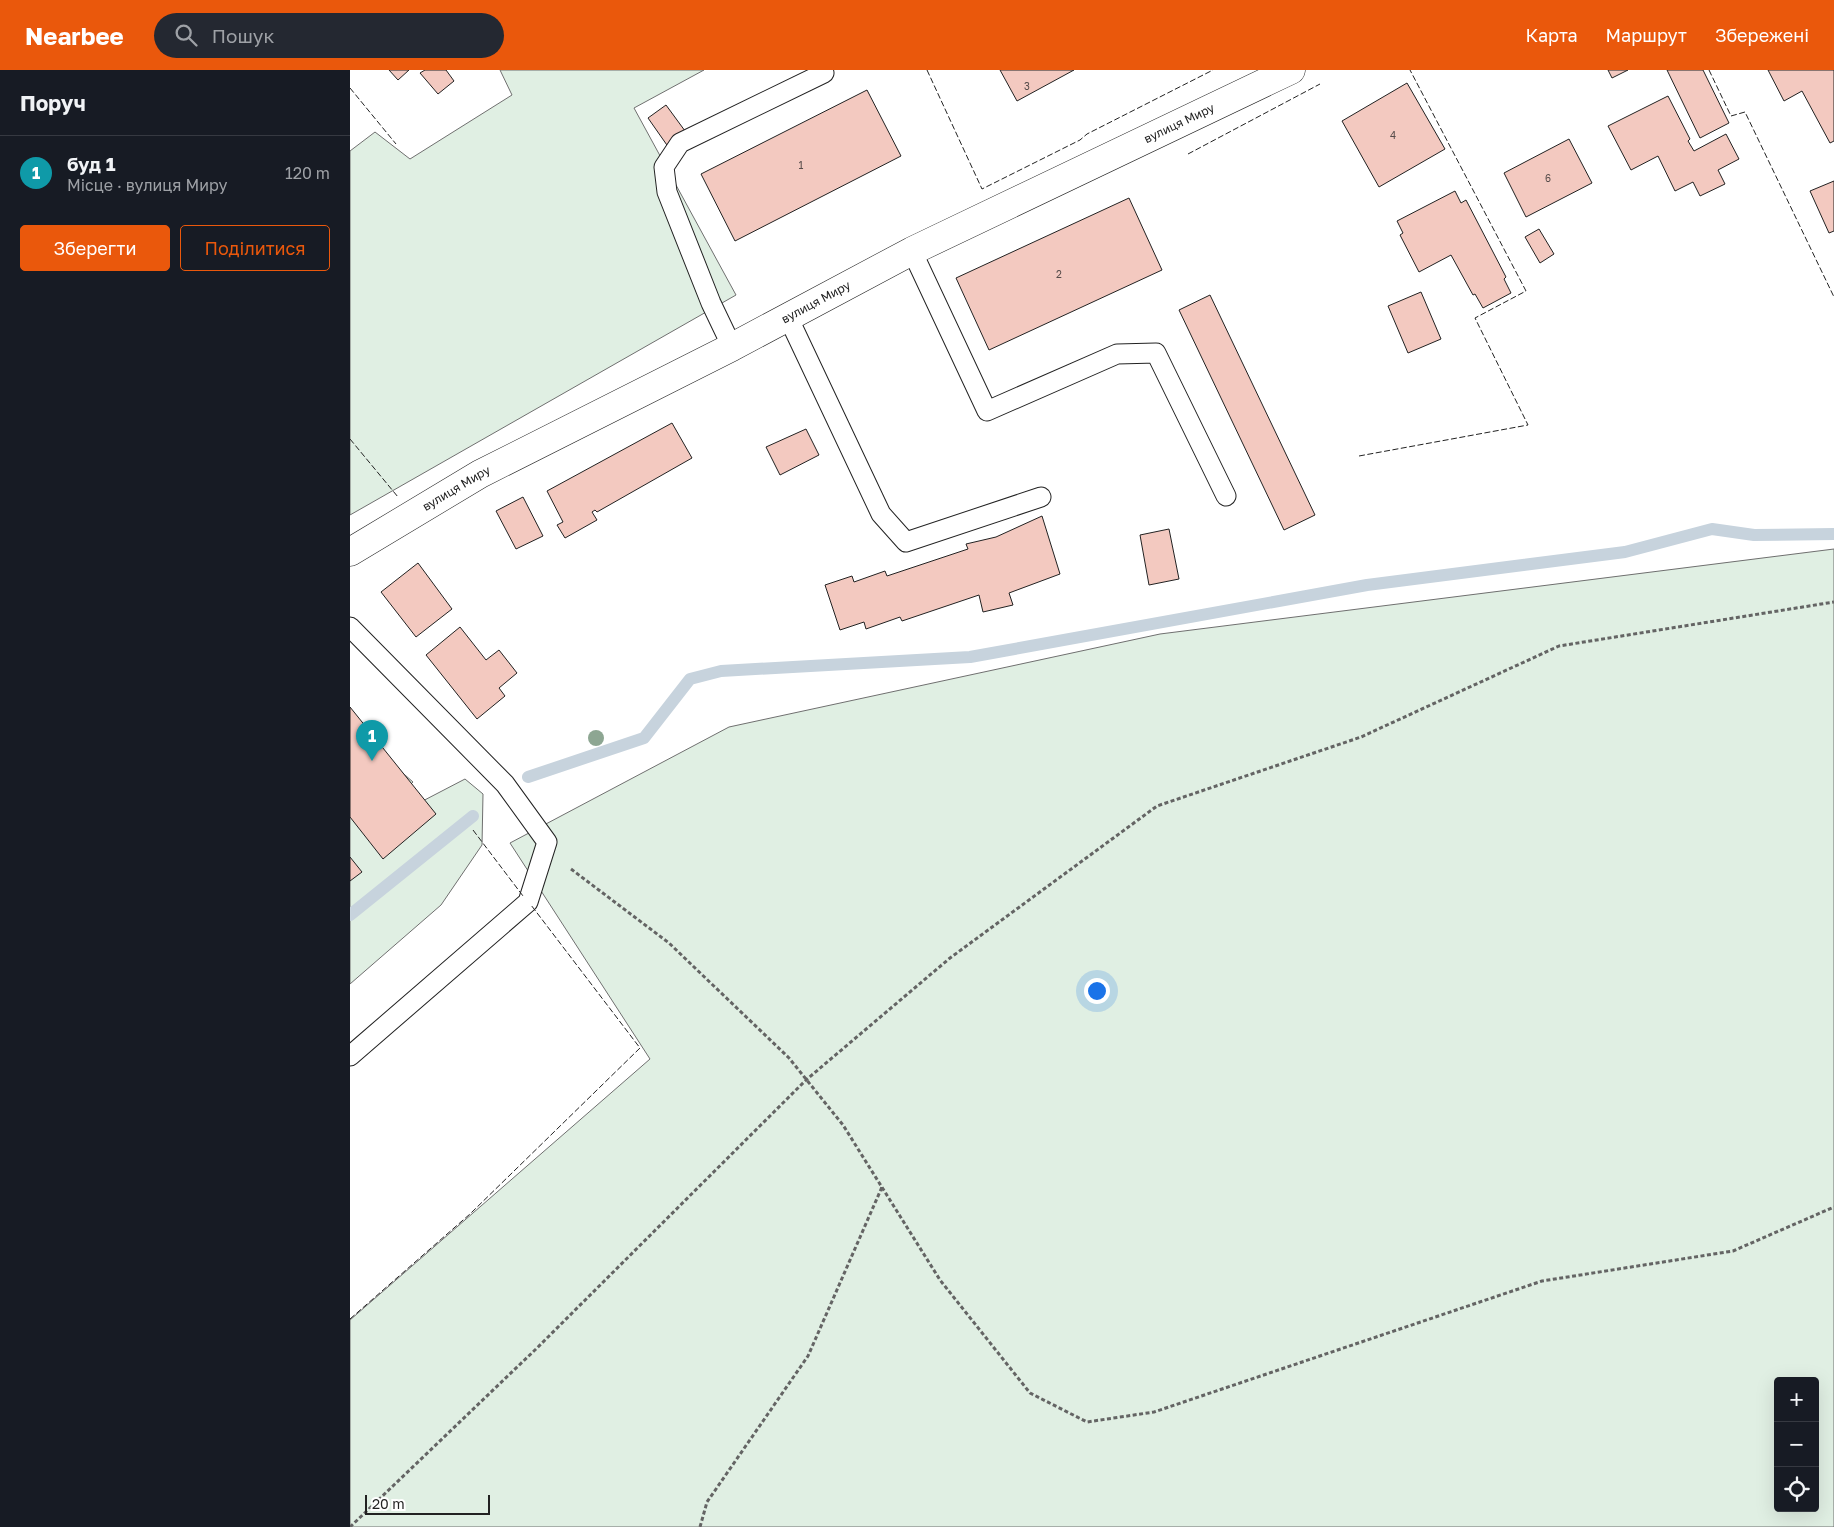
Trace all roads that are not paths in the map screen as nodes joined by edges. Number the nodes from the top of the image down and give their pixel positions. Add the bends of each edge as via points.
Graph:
1 (1292, 70) edge
2 (824, 73) dead end
3 (912, 251) junction
4 (788, 317) junction
5 (732, 347) junction
6 (1226, 496) dead end
7 (1041, 497) dead end
8 (350, 552) edge
9 (350, 627) edge
10 (350, 1056) edge

1 - 3 street, вулиця Миру
2 - 5 lane via 680,143 664,167 667,192
3 - 4 street, вулиця Миру
3 - 6 lane via 987,411 1117,354 1156,353
4 - 5 street, вулиця Миру
4 - 7 lane via 881,514 906,542
5 - 8 street, вулиця Миру via 480,474
9 - 10 lane via 505,784 547,842 528,902

